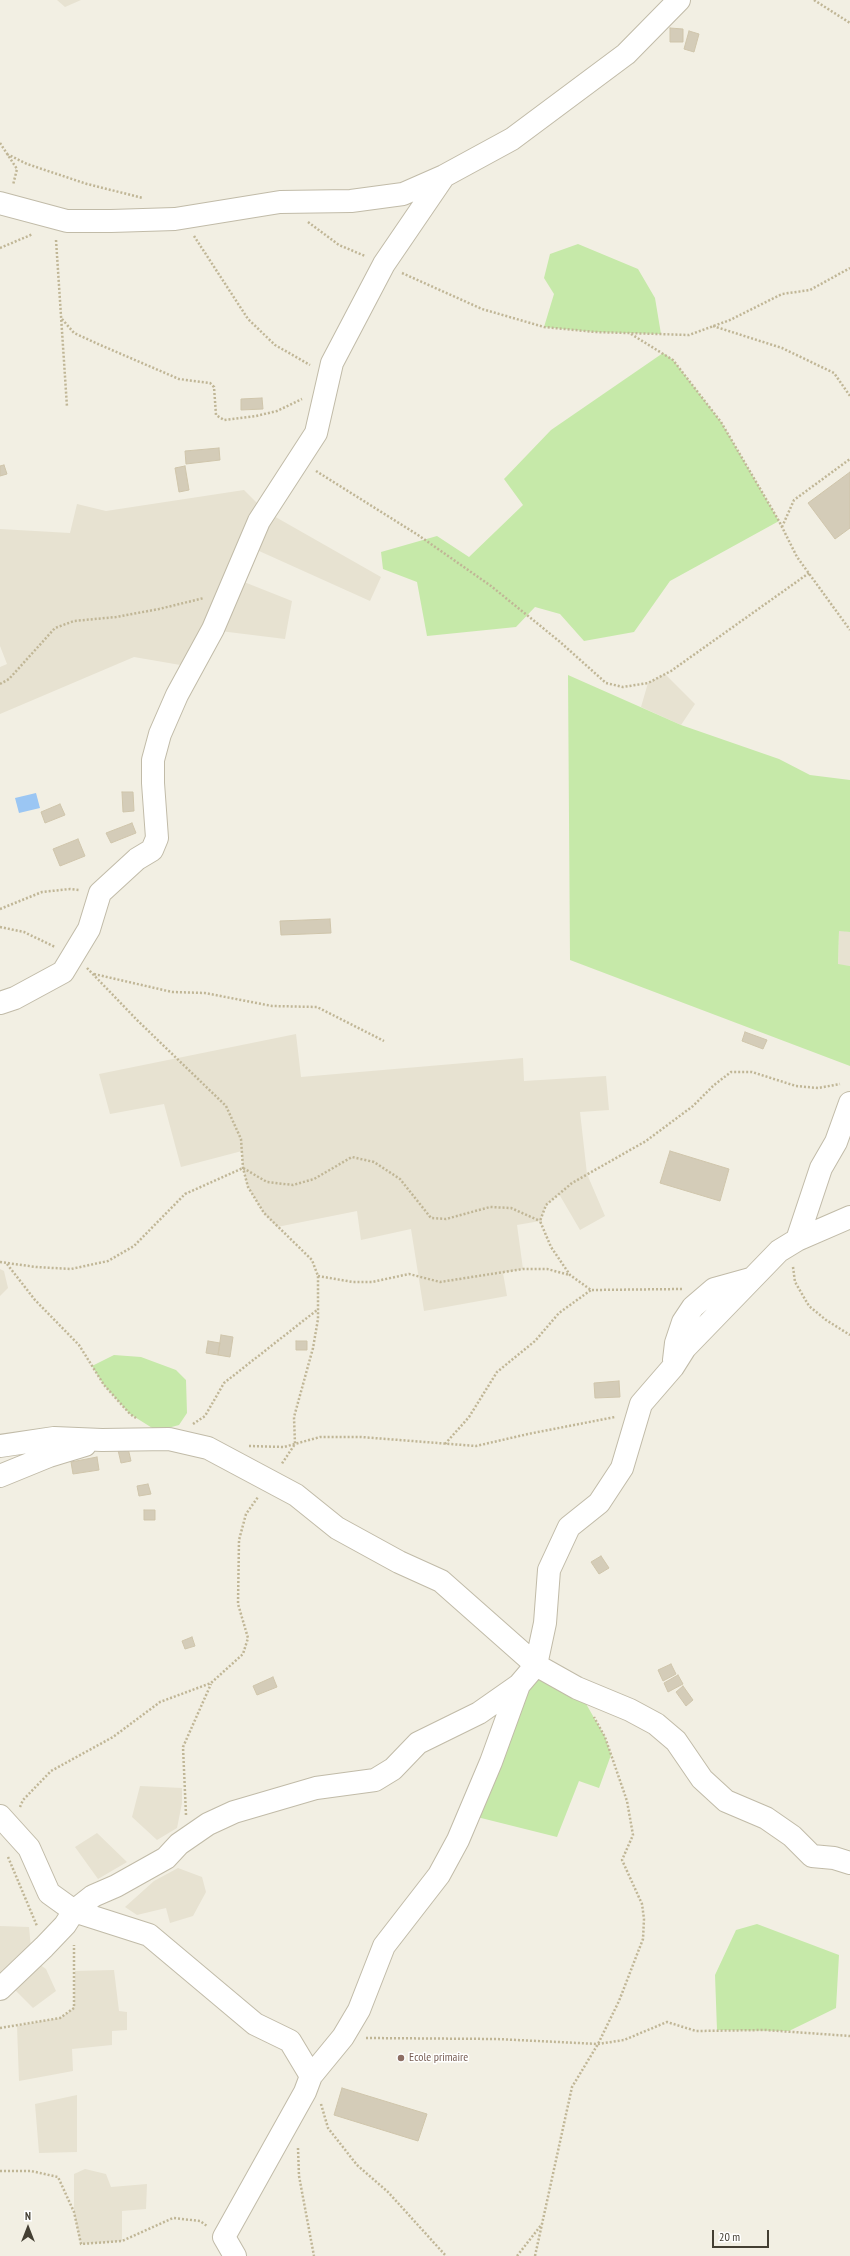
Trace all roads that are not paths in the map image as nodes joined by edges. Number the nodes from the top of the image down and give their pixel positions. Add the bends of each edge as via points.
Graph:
1 (679, 0) edge
2 (444, 176) junction
3 (6, 196) edge
4 (0, 1002) edge
5 (847, 1093) edge
6 (850, 1217) edge
7 (797, 1240) junction
8 (750, 1279) junction
9 (673, 1367) junction
10 (102, 1440) junction
11 (0, 1446) edge
12 (0, 1476) edge
13 (536, 1665) junction
14 (519, 1685) junction
15 (5, 1821) edge
16 (850, 1863) edge
17 (74, 1911) junction
18 (0, 1989) edge
19 (311, 2076) junction
20 (235, 2256) edge

1 - 2 street via 626,54 592,80 512,138
2 - 3 street via 402,194 351,201 280,202 182,218 67,221
2 - 4 street via 384,264 332,363 316,433 259,520 213,629 177,695 160,734 153,760 158,838 152,850 137,859 100,893 89,929 63,972 15,998
5 - 7 street via 836,1142 821,1168
6 - 7 street
7 - 8 street via 779,1251
8 - 9 street via 685,1348
8 - 9 street via 714,1289 693,1307 682,1322
9 - 13 street via 641,1404 622,1468 599,1503 569,1527 549,1570 546,1612
10 - 11 street via 54,1438
10 - 12 street via 49,1456
10 - 13 street via 169,1439 208,1448 270,1480 296,1495 337,1528 399,1562 441,1581
13 - 14 street
13 - 16 street via 577,1688 656,1724 676,1741 702,1779 726,1801 766,1818 792,1836 812,1856 834,1858
14 - 17 street via 479,1713 418,1743 393,1769 375,1780 316,1788 234,1812 208,1824 179,1844 166,1858 93,1896
14 - 19 street via 491,1762 458,1840 439,1875 384,1946 359,2010 343,2038
15 - 17 street via 29,1848 49,1893
17 - 18 street via 65,1925
17 - 19 street via 149,1935 255,2024 290,2041
19 - 20 street via 305,2092 224,2237

